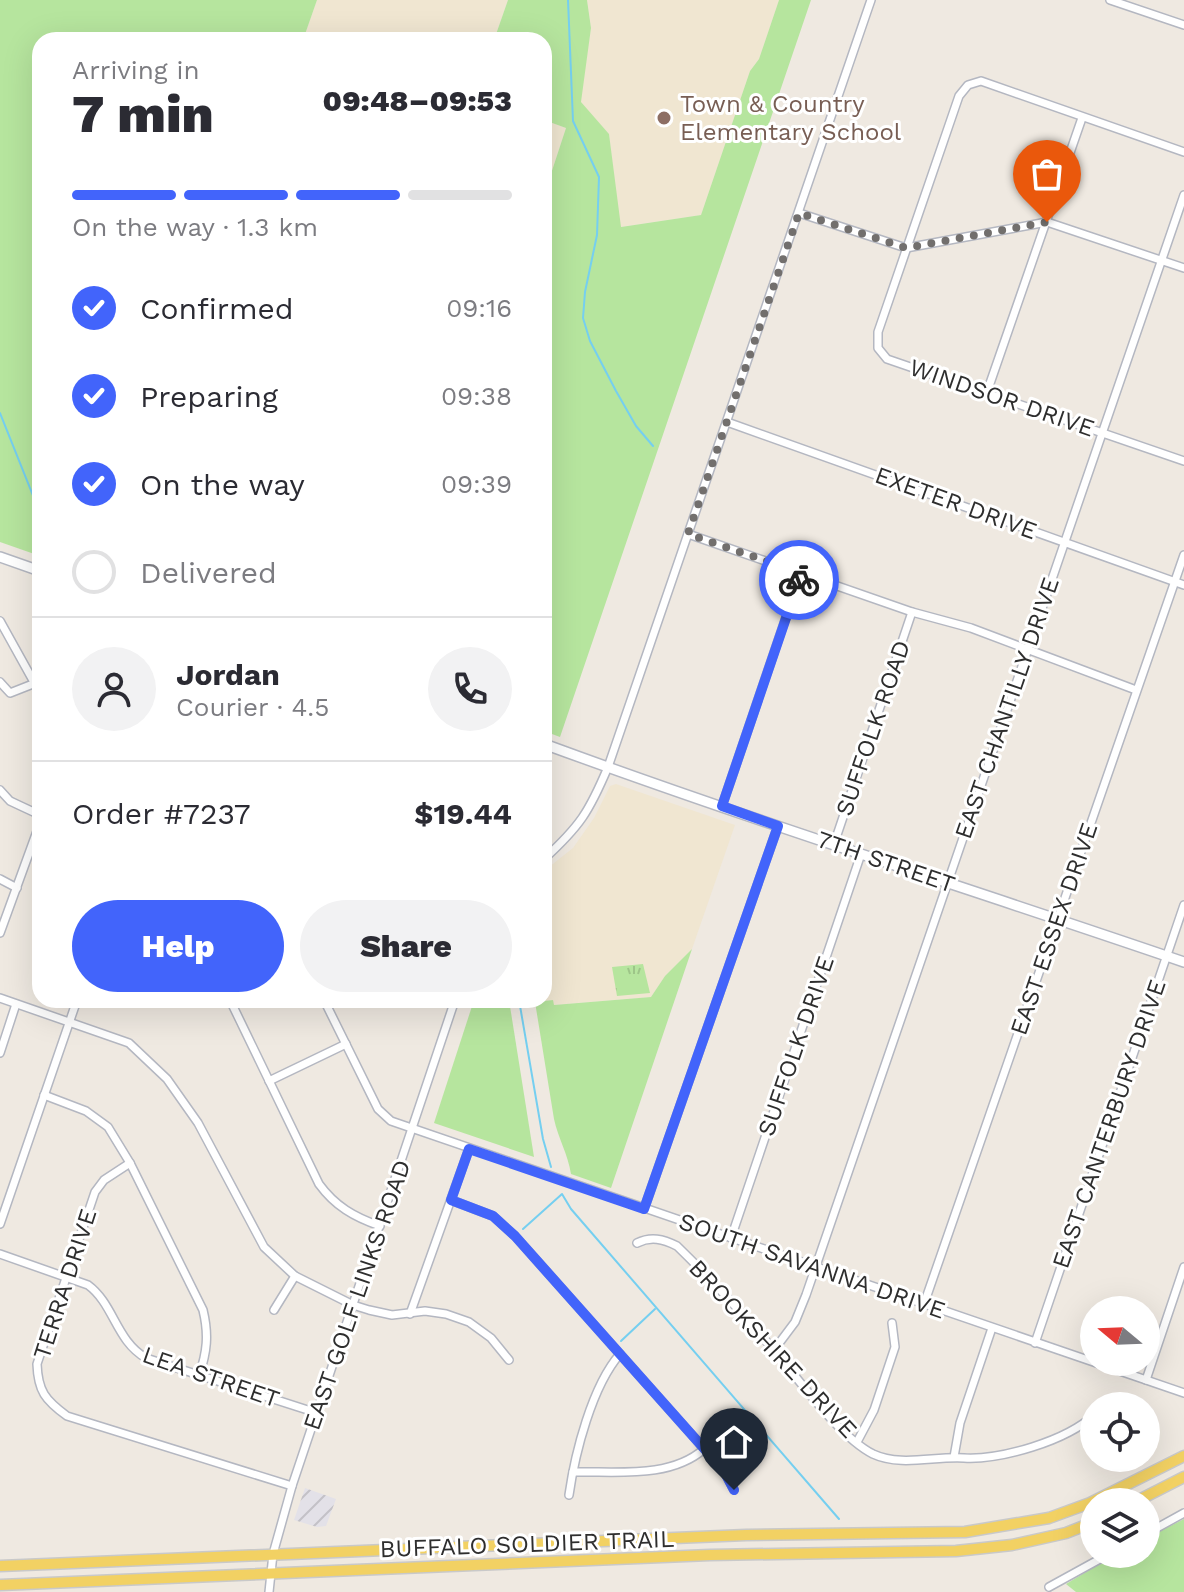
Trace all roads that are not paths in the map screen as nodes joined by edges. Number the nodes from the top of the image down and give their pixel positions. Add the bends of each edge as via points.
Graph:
1 (871, 0) edge
2 (1110, 0) edge
3 (1128, 3) edge
4 (1184, 25) edge
5 (1082, 118) junction
6 (1184, 152) edge
7 (1184, 195) edge
8 (799, 213) junction
9 (1047, 222) junction
10 (906, 248) junction
11 (1161, 260) junction
12 (1184, 268) edge
13 (987, 392) junction
14 (727, 422) junction
15 (1102, 432) junction
16 (1184, 461) edge
17 (688, 534) junction
18 (1064, 542) junction
19 (1184, 555) edge
20 (0, 557) edge
21 (32, 568) edge
22 (801, 573) junction
23 (1175, 582) junction
24 (1184, 585) edge
25 (912, 612) junction
26 (0, 621) edge
27 (1027, 649) junction
28 (32, 672) edge
29 (0, 682) edge
30 (32, 684) edge
31 (1136, 690) junction
32 (552, 747) edge
33 (608, 767) junction
34 (0, 790) edge
35 (722, 806) junction
36 (32, 811) edge
37 (778, 826) junction
38 (834, 844) junction
39 (32, 846) edge
40 (552, 852) edge
41 (861, 854) junction
42 (0, 879) edge
43 (946, 883) junction
44 (17, 888) junction
45 (1184, 905) edge
46 (1057, 919) junction
47 (0, 933) edge
48 (1166, 956) junction
49 (1184, 962) edge
50 (0, 998) edge
51 (16, 1004) junction
52 (74, 1008) edge
53 (234, 1008) edge
54 (328, 1008) edge
55 (452, 1008) edge
56 (69, 1021) junction
57 (346, 1044) junction
58 (0, 1053) edge
59 (269, 1081) junction
60 (44, 1095) junction
61 (412, 1130) junction
62 (469, 1149) junction
63 (130, 1163) junction
64 (451, 1200) junction
65 (644, 1209) junction
66 (0, 1224) edge
67 (380, 1226) junction
68 (731, 1238) junction
69 (637, 1243) dead end
70 (0, 1254) edge
71 (815, 1266) junction
72 (1184, 1267) edge
73 (295, 1276) junction
74 (65, 1277) junction
75 (924, 1304) junction
76 (353, 1305) junction
77 (274, 1310) dead end
78 (410, 1314) junction
79 (892, 1323) dead end
80 (992, 1328) junction
81 (1035, 1343) junction
82 (774, 1350) junction
83 (620, 1354) junction
84 (509, 1360) dead end
85 (199, 1376) junction
86 (1146, 1380) junction
87 (1184, 1393) edge
88 (317, 1413) junction
89 (1080, 1423) edge
90 (857, 1442) junction
91 (704, 1449) junction
92 (1184, 1456) edge
93 (954, 1457) junction
94 (573, 1472) junction
95 (1184, 1477) edge
96 (292, 1486) junction
97 (1160, 1489) edge
98 (734, 1490) dead end
99 (569, 1495) dead end
100 (1184, 1513) edge
101 (1160, 1526) edge
102 (1080, 1528) edge
103 (273, 1554) junction
104 (0, 1566) edge
105 (1084, 1568) edge
106 (270, 1573) junction
107 (0, 1585) edge
108 (1049, 1587) dead end
109 (269, 1592) edge

1 - 8 street
2 - 3 street
3 - 4 street
5 - 6 street
5 - 9 street
5 - 10 street via 981,81 968,85 959,96
7 - 11 street, EAST CHANTILLY DRIVE
8 - 10 street
8 - 14 street
9 - 10 street
9 - 11 street
9 - 13 street
10 - 13 street, WINDSOR DRIVE via 878,332 878,348 887,359
11 - 12 street
11 - 15 street, EAST CHANTILLY DRIVE
13 - 15 street, WINDSOR DRIVE
14 - 17 street
14 - 18 street, EXETER DRIVE
15 - 16 street, WINDSOR DRIVE
15 - 18 street, EAST CHANTILLY DRIVE
17 - 22 street
17 - 33 street
18 - 23 street, EXETER DRIVE
18 - 27 street, EAST CHANTILLY DRIVE
19 - 23 street, EAST ESSEX DRIVE
20 - 21 main road
22 - 25 street
22 - 35 street
23 - 24 street, EXETER DRIVE
23 - 31 street, EAST ESSEX DRIVE
25 - 27 street
25 - 38 street, SUFFOLK ROAD
26 - 28 street
27 - 31 street
27 - 43 street, EAST CHANTILLY DRIVE
29 - 30 street via 10,693
31 - 46 street, EAST ESSEX DRIVE
32 - 33 main road, 7TH STREET
33 - 35 main road, 7TH STREET
33 - 40 street via 593,804
34 - 36 street
35 - 37 main road, 7TH STREET
37 - 38 main road, 7TH STREET
37 - 65 street
38 - 41 main road, 7TH STREET
39 - 44 street
41 - 43 main road, 7TH STREET
41 - 68 street, SUFFOLK DRIVE
42 - 44 street
43 - 46 main road, 7TH STREET
43 - 71 street, EAST CHANTILLY DRIVE
44 - 47 street
45 - 48 street, EAST CANTERBURY DRIVE
46 - 48 main road, 7TH STREET
46 - 75 street, EAST ESSEX DRIVE
48 - 49 main road, 7TH STREET
48 - 81 street, EAST CANTERBURY DRIVE
50 - 51 street
51 - 56 street
51 - 58 street
52 - 56 street
53 - 59 street
54 - 57 street, SOUTH SAVANNA DRIVE
55 - 61 street, EAST GOLF LINKS ROAD
56 - 60 street
56 - 73 street via 129,1043 167,1079 198,1123 264,1247
57 - 59 street
57 - 61 street, SOUTH SAVANNA DRIVE via 378,1109
59 - 67 street via 325,1193 357,1218
60 - 63 street via 86,1111 108,1127
60 - 66 street
61 - 62 street, SOUTH SAVANNA DRIVE
61 - 67 street, EAST GOLF LINKS ROAD
62 - 64 street
62 - 65 street, SOUTH SAVANNA DRIVE
63 - 74 street, TERRA DRIVE via 95,1192
63 - 85 street via 203,1310 207,1349
64 - 78 street
64 - 83 street via 502,1223
65 - 68 street, SOUTH SAVANNA DRIVE
67 - 76 street, EAST GOLF LINKS ROAD
68 - 71 street, SOUTH SAVANNA DRIVE
69 - 82 street, BROOKSHIRE DRIVE via 647,1238 677,1246
70 - 74 street, LEA STREET
71 - 75 street, SOUTH SAVANNA DRIVE
71 - 82 street, EAST CHANTILLY DRIVE via 795,1322
72 - 86 street
73 - 76 street
73 - 77 street
74 - 85 street, LEA STREET via 99,1293 132,1350
74 - 96 street, TERRA DRIVE via 37,1364 38,1384 51,1404 67,1416
75 - 80 street, SOUTH SAVANNA DRIVE
76 - 78 street
76 - 88 street, EAST GOLF LINKS ROAD
78 - 84 street via 425,1311 469,1322
79 - 90 street via 895,1347
80 - 81 street, SOUTH SAVANNA DRIVE
80 - 93 street
81 - 86 street, SOUTH SAVANNA DRIVE
82 - 90 street, BROOKSHIRE DRIVE
83 - 91 street
83 - 94 street via 599,1384
85 - 88 street, LEA STREET
86 - 87 street, SOUTH SAVANNA DRIVE
88 - 96 street, EAST GOLF LINKS ROAD
89 - 93 street, BROOKSHIRE DRIVE via 1015,1454
90 - 93 street, BROOKSHIRE DRIVE via 874,1454 908,1461
91 - 94 street via 668,1468
91 - 98 street
92 - 103 main road, BUFFALO SOLDIER TRAIL via 1049,1518 965,1532
94 - 99 street
95 - 97 main road
96 - 103 street, EAST GOLF LINKS ROAD
100 - 101 street
102 - 106 main road, BUFFALO SOLDIER TRAIL via 1012,1545 956,1551
103 - 104 main road, BUFFALO SOLDIER TRAIL
103 - 106 street, EAST GOLF LINKS ROAD
105 - 108 street
106 - 107 main road, BUFFALO SOLDIER TRAIL
106 - 109 street, EAST GOLF LINKS ROAD

